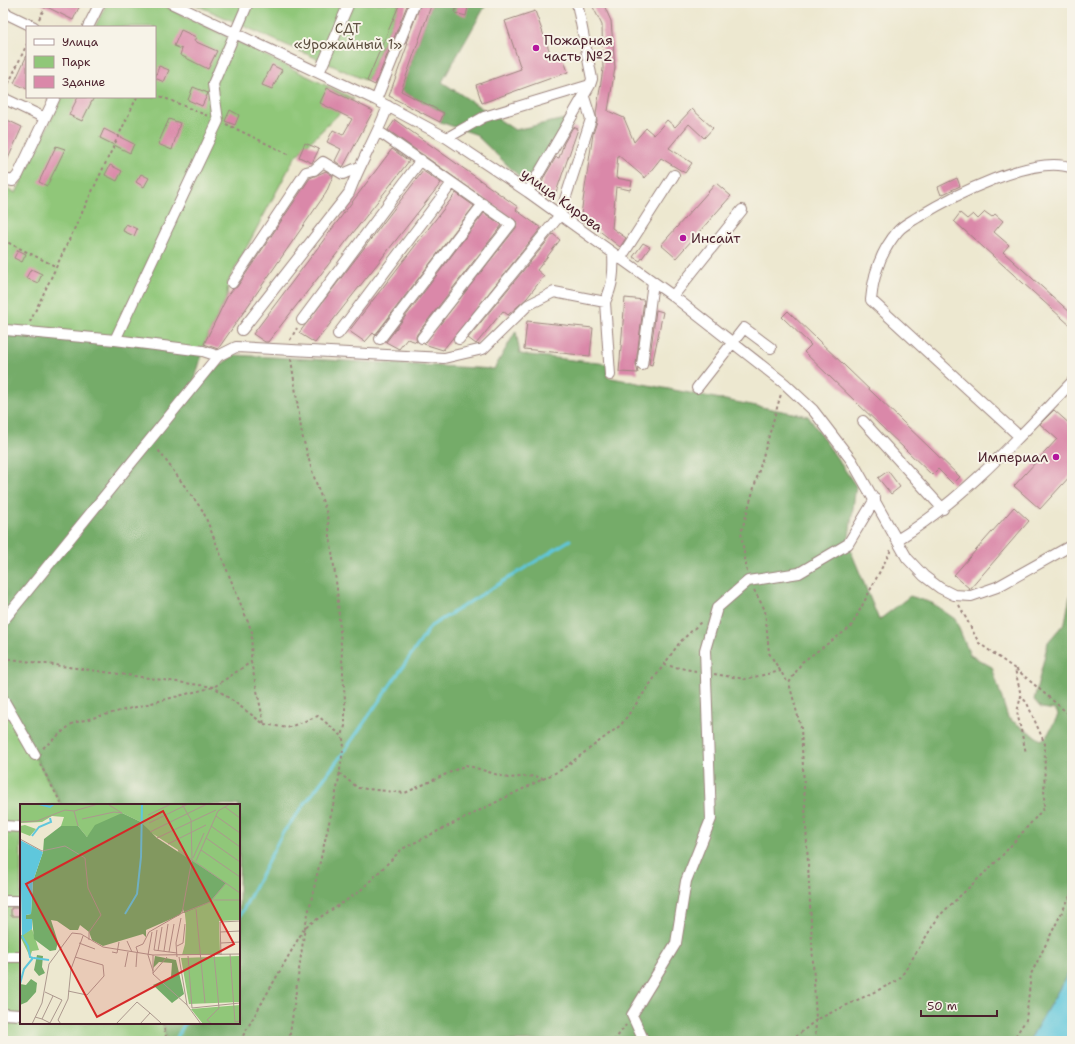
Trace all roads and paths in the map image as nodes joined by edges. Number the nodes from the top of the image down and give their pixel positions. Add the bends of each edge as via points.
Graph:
1 (47, 3) edge
2 (100, 3) edge
3 (171, 3) edge
4 (248, 3) edge
5 (350, 3) edge
6 (415, 3) edge
7 (577, 3) edge
8 (3, 12) edge
9 (36, 24) edge
10 (88, 26) edge
11 (235, 33) junction
12 (26, 46) edge
13 (319, 73) junction
14 (590, 86) junction
15 (3, 97) edge
16 (584, 97) junction
17 (55, 98) edge
18 (137, 98) edge
19 (376, 100) junction
20 (388, 106) junction
21 (45, 118) junction
22 (378, 130) junction
23 (447, 138) junction
24 (421, 160) junction
25 (359, 167) junction
26 (1072, 168) edge
27 (674, 175) dead end
28 (3, 179) edge
29 (452, 182) junction
30 (528, 192) junction
31 (483, 204) junction
32 (742, 210) dead end
33 (560, 215) junction
34 (3, 240) edge
35 (616, 256) junction
36 (57, 267) junction
37 (653, 282) junction
38 (232, 283) dead end
39 (673, 296) junction
40 (605, 302) junction
41 (302, 320) joint
42 (242, 330) dead end
43 (3, 332) edge
44 (25, 332) junction
45 (338, 334) dead end
46 (422, 338) dead end
47 (380, 339) dead end
48 (459, 339) dead end
49 (115, 340) junction
50 (732, 342) junction
51 (771, 348) dead end
52 (290, 350) junction
53 (218, 356) junction
54 (642, 365) dead end
55 (610, 375) dead end
56 (1072, 382) edge
57 (784, 383) junction
58 (697, 388) dead end
59 (863, 421) dead end
60 (1019, 436) junction
61 (150, 438) junction
62 (875, 499) junction
63 (943, 509) junction
64 (897, 540) junction
65 (1072, 545) edge
66 (748, 581) junction
67 (954, 595) junction
68 (717, 608) junction
69 (3, 621) edge
70 (3, 658) edge
71 (251, 662) junction
72 (664, 665) junction
73 (1015, 669) junction
74 (781, 671) junction
75 (706, 672) junction
76 (789, 683) junction
77 (214, 687) junction
78 (1021, 696) junction
79 (3, 699) edge
80 (1072, 717) edge
81 (264, 724) junction
82 (342, 736) junction
83 (1026, 753) dead end
84 (35, 755) junction
85 (339, 773) junction
86 (544, 779) junction
87 (61, 804) edge
88 (3, 826) edge
89 (20, 828) edge
90 (1072, 892) edge
91 (3, 901) edge
92 (20, 901) edge
93 (305, 927) junction
94 (3, 957) edge
95 (20, 957) edge
96 (3, 1014) edge
97 (20, 1015) edge
98 (632, 1016) junction
99 (816, 1020) junction
100 (163, 1024) edge
101 (168, 1041) edge
102 (240, 1041) edge
103 (289, 1041) edge
104 (614, 1041) edge
105 (644, 1041) edge
106 (791, 1041) edge
107 (815, 1041) edge
108 (1012, 1041) edge

1 - 9 path
2 - 10 street
3 - 11 street, улица Кирова
4 - 11 street
5 - 13 street
6 - 19 street
7 - 14 street via 592,78
8 - 9 street
11 - 13 street, улица Кирова
11 - 49 street via 213,84 218,121
12 - 15 path
13 - 19 street, улица Кирова
14 - 16 street
14 - 23 street via 484,117
15 - 21 street
16 - 30 street
16 - 33 street via 591,119
17 - 21 street
18 - 36 path
19 - 20 street, улица Кирова
20 - 22 street
20 - 23 street, улица Кирова
21 - 28 street via 18,175 13,180
22 - 24 street
22 - 25 street
23 - 30 street, улица Кирова
24 - 29 street
24 - 41 street
25 - 38 street via 343,174 323,162 314,170 306,172
25 - 42 street via 349,193
26 - 60 street via 1045,165 1006,175 941,204 899,229 882,252 872,282 871,300
27 - 35 street
29 - 31 street
29 - 45 street
30 - 33 street, улица Кирова
31 - 46 street via 511,224
31 - 47 street
32 - 39 street
33 - 35 street, улица Кирова
33 - 48 street
34 - 36 path
35 - 37 street, улица Кирова
35 - 40 street via 611,288
36 - 44 path
37 - 39 street, улица Кирова
37 - 54 street
39 - 50 street, улица Кирова
40 - 52 street via 554,292 528,305 483,349 444,358
40 - 55 street
41 - 52 path via 288,344
43 - 44 street
44 - 49 street
49 - 53 street via 203,351
50 - 51 street via 744,328
50 - 57 street, улица Кирова
50 - 58 street
52 - 53 street via 236,348
52 - 82 path via 302,435 312,474 327,514 337,589 345,700 345,726
53 - 61 street
56 - 60 street
57 - 62 street, улица Кирова via 813,410 852,461
57 - 66 path via 741,532
59 - 63 street
60 - 63 street
61 - 69 street
61 - 71 path via 203,511 252,632
62 - 64 street, улица Кирова
62 - 66 street via 848,544 799,573
63 - 64 street
64 - 67 street, улица Кирова via 924,576
64 - 76 path via 851,626 802,662
65 - 67 street via 998,587 971,596
66 - 68 street
66 - 74 path via 765,610 769,653
67 - 73 path via 979,643
68 - 72 path via 680,642
68 - 75 street via 705,650
70 - 77 path
71 - 77 path
71 - 81 path
72 - 75 path
72 - 86 path via 621,725 562,770
73 - 78 path
73 - 80 path
74 - 75 path via 745,679
74 - 76 path
75 - 98 street via 711,819 686,881 676,943
76 - 99 path via 802,728
77 - 81 path
77 - 84 path via 73,723
78 - 83 path via 1017,712
78 - 99 path via 1027,703 1045,744 1044,808 999,859 939,916 899,980
79 - 84 street
81 - 82 path via 287,728 318,716
82 - 85 path via 344,743
84 - 87 path
85 - 86 path via 358,788 405,793 466,765 508,778 535,776
85 - 93 path
86 - 93 path via 402,849 359,892
88 - 89 street
90 - 108 path via 1031,974 1026,1020
91 - 92 street
93 - 102 path
93 - 103 path
94 - 95 street
96 - 97 street
98 - 104 path
98 - 105 street
99 - 106 path
99 - 107 path
100 - 101 path

